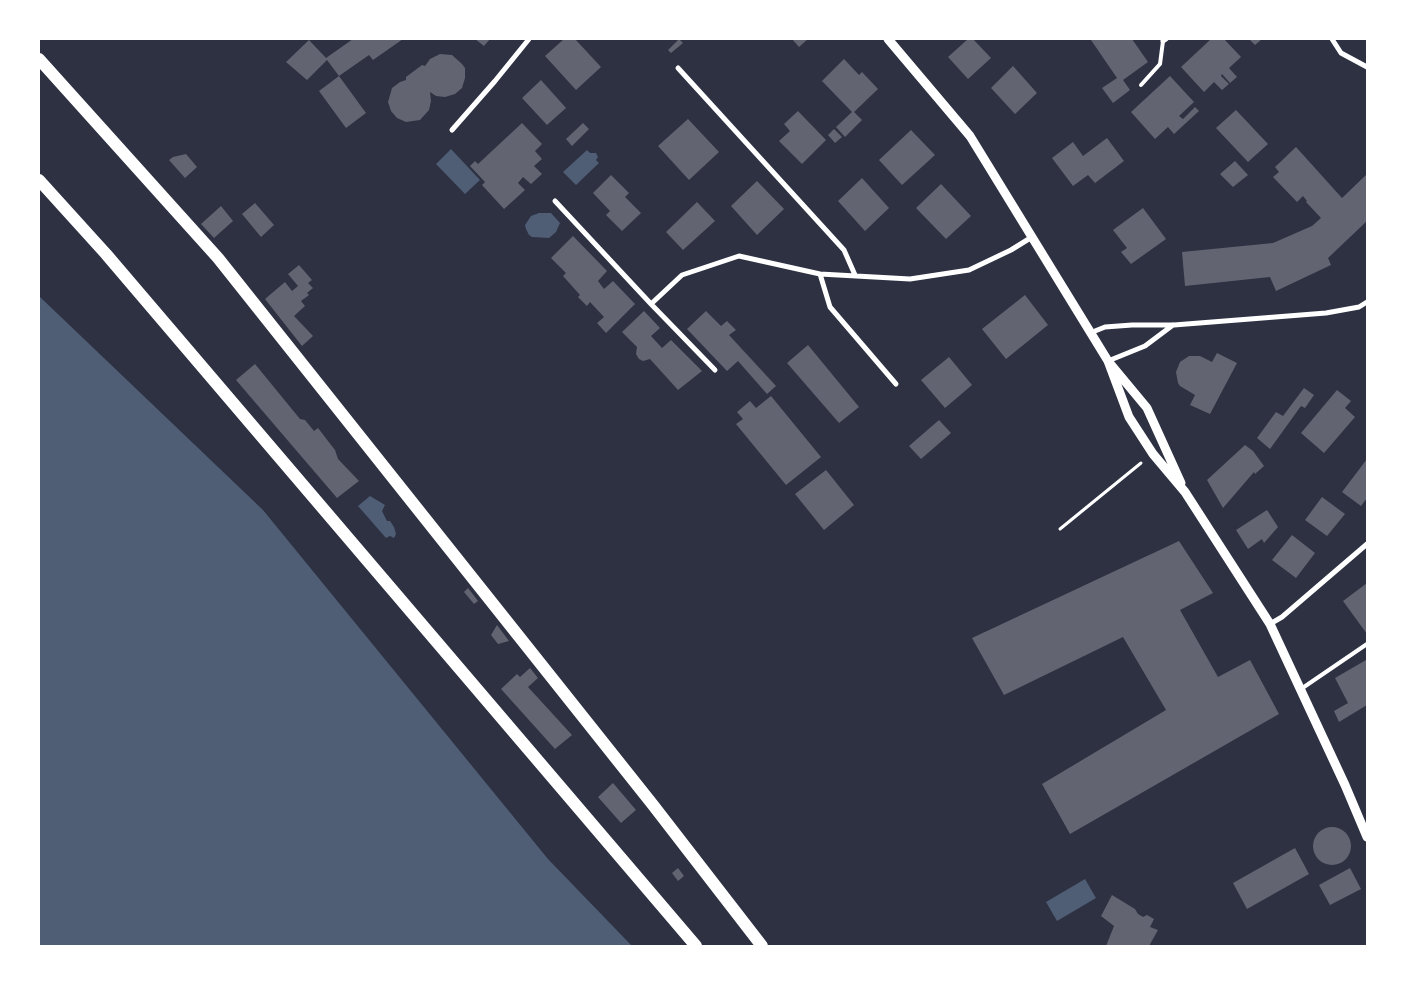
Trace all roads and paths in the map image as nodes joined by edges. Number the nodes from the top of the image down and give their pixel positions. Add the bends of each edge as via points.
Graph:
1 (529, 39) edge
2 (888, 39) edge
3 (1332, 39) edge
4 (1164, 40) edge
5 (39, 59) edge
6 (1367, 67) edge
7 (678, 68) dead end
8 (1141, 85) dead end
9 (452, 130) dead end
10 (39, 180) edge
11 (554, 201) dead end
12 (1032, 237) junction
13 (820, 274) junction
14 (855, 275) junction
15 (1367, 302) edge
16 (651, 304) junction
17 (1174, 325) junction
18 (1090, 333) junction
19 (1108, 361) junction
20 (715, 370) dead end
21 (896, 384) dead end
22 (1153, 454) junction
23 (1185, 492) junction
24 (1060, 529) dead end
25 (1367, 544) edge
26 (1270, 624) junction
27 (1367, 644) edge
28 (1300, 689) junction
29 (1367, 837) edge
30 (696, 946) edge
31 (762, 946) edge

1 - 9 street
2 - 12 street via 970,136
3 - 6 street via 1341,52
4 - 8 lane via 1160,64
5 - 31 main road via 218,258
7 - 14 street via 844,250
10 - 30 main road
11 - 16 street
12 - 14 street via 969,270 910,279
12 - 18 street
13 - 14 street
13 - 16 street via 739,256 682,275
13 - 21 street via 830,307
15 - 17 street via 1359,307 1326,313
16 - 20 street
17 - 18 street via 1105,327
17 - 19 street via 1145,346
18 - 19 street
19 - 22 street via 1129,417
19 - 23 street via 1147,408
22 - 23 street
22 - 24 path
23 - 26 street
25 - 26 street
26 - 28 street
27 - 28 lane
28 - 29 street

